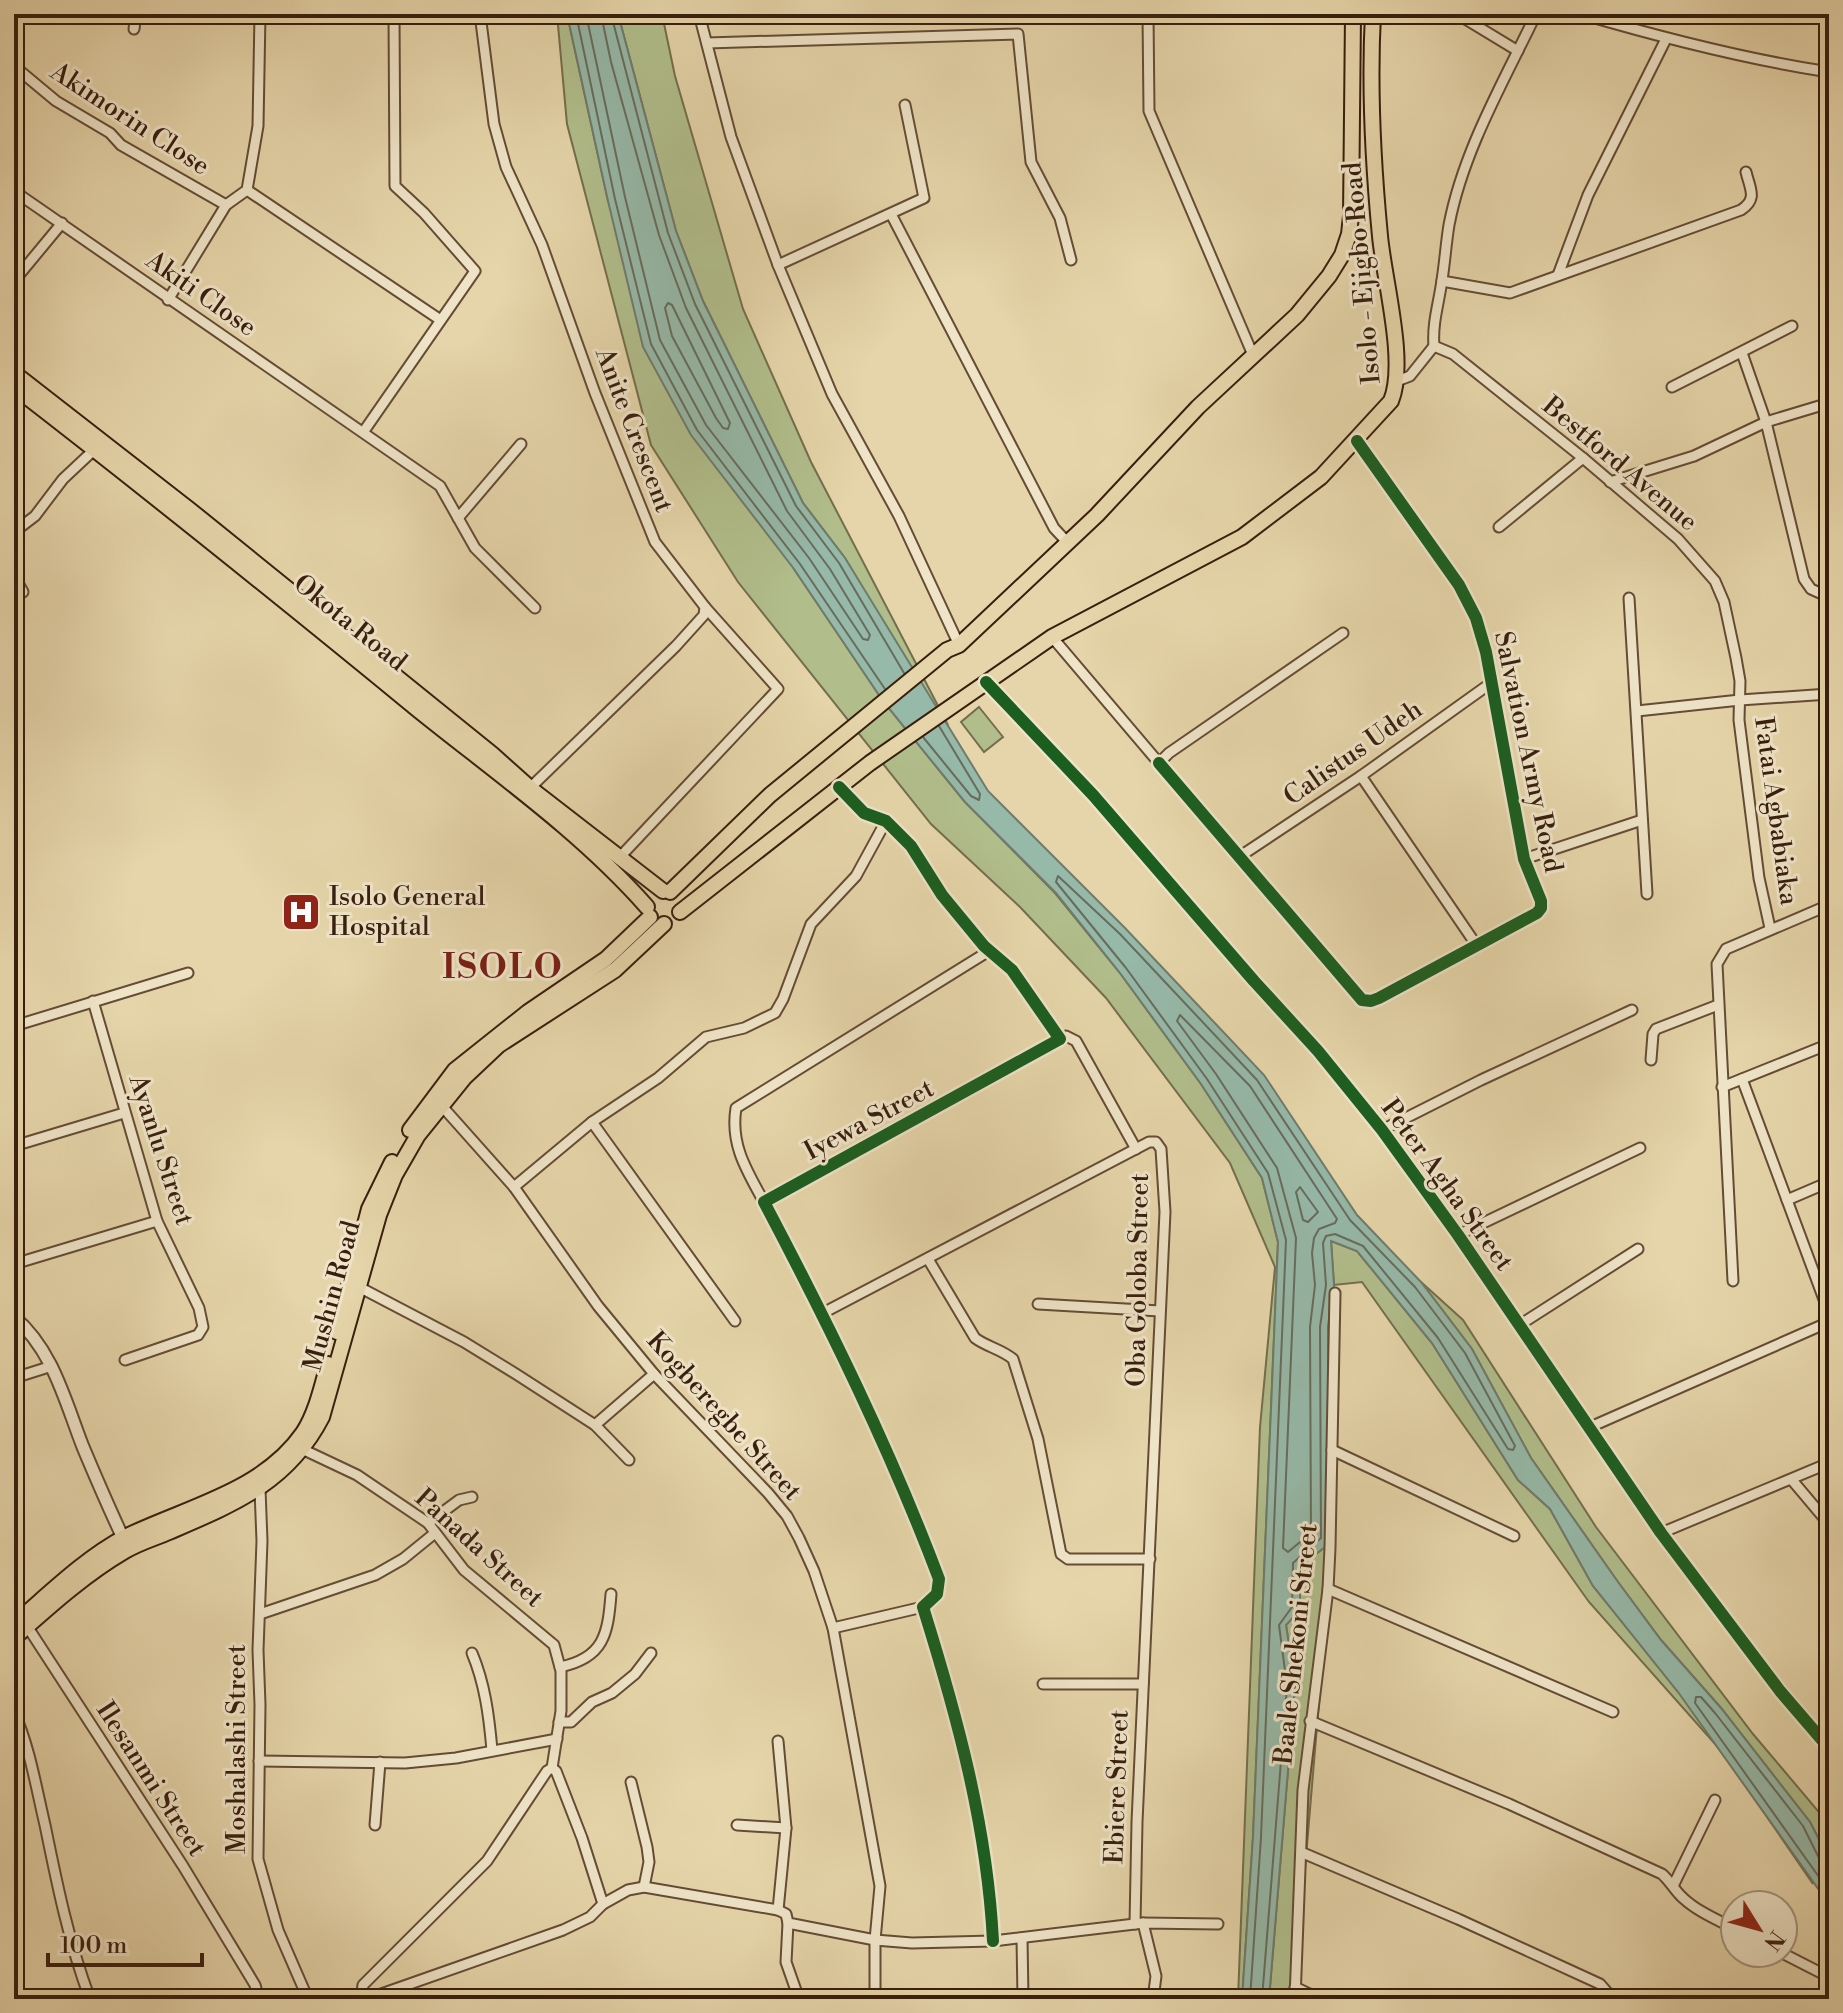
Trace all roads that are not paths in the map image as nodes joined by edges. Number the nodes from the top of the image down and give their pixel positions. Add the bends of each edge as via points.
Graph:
1 (136, 14) edge
2 (260, 14) edge
3 (394, 14) edge
4 (480, 14) edge
5 (699, 14) edge
6 (1148, 14) edge
7 (1353, 14) edge
8 (1373, 14) edge
9 (1457, 14) edge
10 (1536, 14) edge
11 (1581, 14) edge
12 (134, 29) dead end
13 (1666, 39) junction
14 (707, 43) junction
15 (1518, 51) junction
16 (14, 66) edge
17 (1829, 72) edge
18 (905, 105) dead end
19 (1746, 172) dead end
20 (247, 190) junction
21 (14, 191) edge
22 (226, 205) junction
23 (891, 214) junction
24 (1351, 216) junction
25 (1379, 218) junction
26 (62, 223) junction
27 (1071, 260) dead end
28 (778, 265) junction
29 (1558, 275) junction
30 (14, 281) edge
31 (1442, 281) junction
32 (168, 300) junction
33 (439, 319) junction
34 (1792, 326) dead end
35 (1434, 346) junction
36 (1742, 353) junction
37 (1253, 355) junction
38 (14, 373) edge
39 (1397, 381) junction
40 (14, 387) edge
41 (1672, 387) dead end
42 (1829, 403) edge
43 (1766, 422) junction
44 (364, 431) junction
45 (1357, 441) junction
46 (521, 444) dead end
47 (95, 449) junction
48 (1583, 458) junction
49 (1610, 482) junction
50 (458, 518) junction
51 (1499, 527) dead end
52 (14, 532) edge
53 (1067, 542) junction
54 (14, 576) edge
55 (23, 592) dead end
56 (1829, 592) edge
57 (1629, 598) dead end
58 (705, 607) junction
59 (535, 608) dead end
60 (1343, 633) dead end
61 (1052, 637) junction
62 (953, 648) junction
63 (1491, 683) junction
64 (981, 686) junction
65 (1829, 694) edge
66 (1740, 700) junction
67 (1637, 711) junction
68 (1159, 763) junction
69 (1361, 776) junction
70 (839, 787) junction
71 (530, 788) junction
72 (1642, 820) junction
73 (886, 821) junction
74 (1239, 857) junction
75 (619, 858) junction
76 (1524, 859) junction
77 (666, 892) junction
78 (1647, 894) dead end
79 (1829, 905) edge
80 (680, 912) junction
81 (654, 916) junction
82 (1770, 928) junction
83 (1477, 946) junction
84 (989, 951) junction
85 (188, 973) dead end
86 (93, 1001) junction
87 (1718, 1005) junction
88 (1632, 1010) dead end
89 (14, 1026) edge
90 (1060, 1039) junction
91 (1829, 1044) edge
92 (1651, 1060) dead end
93 (1742, 1079) junction
94 (1722, 1087) junction
95 (441, 1105) junction
96 (124, 1113) junction
97 (592, 1122) junction
98 (1382, 1130) junction
99 (14, 1146) edge
100 (1640, 1148) dead end
101 (1136, 1149) junction
102 (1829, 1182) edge
103 (514, 1187) junction
104 (1787, 1200) junction
105 (764, 1202) junction
106 (157, 1221) junction
107 (1458, 1235) junction
108 (1638, 1249) dead end
109 (928, 1259) junction
110 (14, 1264) edge
111 (1733, 1281) dead end
112 (359, 1287) junction
113 (1335, 1293) dead end
114 (1038, 1304) dead end
115 (1160, 1311) junction
116 (823, 1313) junction
117 (1829, 1313) edge
118 (14, 1317) edge
119 (735, 1321) dead end
120 (1829, 1322) edge
121 (1518, 1326) junction
122 (125, 1360) dead end
123 (52, 1366) junction
124 (654, 1374) junction
125 (14, 1378) edge
126 (595, 1425) junction
127 (1588, 1428) junction
128 (302, 1449) junction
129 (1332, 1450) junction
130 (629, 1460) dead end
131 (1829, 1463) edge
132 (1792, 1480) junction
133 (260, 1489) junction
134 (472, 1497) dead end
135 (428, 1523) junction
136 (1829, 1524) edge
137 (435, 1533) junction
138 (1661, 1533) junction
139 (1514, 1536) dead end
140 (123, 1538) junction
141 (1150, 1559) junction
142 (1328, 1589) junction
143 (611, 1594) dead end
144 (14, 1595) edge
145 (923, 1607) junction
146 (260, 1614) junction
147 (22, 1622) edge
148 (833, 1628) junction
149 (14, 1638) edge
150 (1145, 1652) joint
151 (472, 1653) dead end
152 (651, 1653) dead end
153 (560, 1667) junction
154 (1043, 1684) dead end
155 (1143, 1684) junction
156 (14, 1712) edge
157 (1613, 1712) dead end
158 (1310, 1721) junction
159 (559, 1722) junction
160 (557, 1739) junction
161 (778, 1741) dead end
162 (1829, 1748) edge
163 (492, 1750) junction
164 (259, 1761) junction
165 (380, 1762) junction
166 (552, 1768) junction
167 (631, 1782) dead end
168 (1715, 1800) dead end
169 (375, 1825) dead end
170 (737, 1825) dead end
171 (786, 1828) junction
172 (1303, 1853) junction
173 (1674, 1884) junction
174 (644, 1887) junction
175 (603, 1904) junction
176 (778, 1910) junction
177 (1719, 1920) edge
178 (788, 1923) junction
179 (1139, 1924) junction
180 (1218, 1924) dead end
181 (1022, 1938) junction
182 (875, 1940) junction
183 (993, 1941) junction
184 (1799, 1962) edge
185 (1829, 1977) edge
186 (1295, 1987) junction
187 (90, 1999) edge
188 (259, 1999) edge
189 (308, 1999) edge
190 (361, 1999) edge
191 (367, 1999) edge
192 (799, 1999) edge
193 (875, 1999) edge
194 (1023, 1999) edge
195 (1153, 1999) edge
196 (1295, 1999) edge
197 (1320, 1999) edge
198 (1607, 1999) edge

1 - 12 street
2 - 20 street via 258,126
3 - 33 street via 395,186 475,271
4 - 58 street, Anite Crescent via 494,124 506,167 542,245 655,542
5 - 14 street
6 - 37 street via 1149,111
7 - 24 main road, Isolo - Ejigbo Road
8 - 25 main road, Isolo - Ejigbo Road via 1372,123
9 - 15 street
10 - 15 street
11 - 13 street
13 - 17 street
13 - 29 street via 1588,195
14 - 27 street via 1018,34 1031,162 1060,218
14 - 28 street via 731,137
15 - 31 street via 1461,184 1449,224
16 - 22 street, Akimorin Close via 121,145
18 - 23 street via 924,198
19 - 29 street via 1752,199 1741,210
20 - 22 street
20 - 33 street
21 - 26 street, Akiti Close
22 - 32 street
23 - 28 street
23 - 53 street via 1054,528
24 - 25 main road
24 - 37 main road, Isolo - Ejigbo Road via 1342,255 1329,276
25 - 39 main road, Isolo - Ejigbo Road
26 - 30 street
26 - 32 street, Akiti Close
28 - 62 street via 832,394 899,516
29 - 31 street via 1503,294
31 - 35 street
32 - 44 street, Akiti Close
33 - 44 street
34 - 36 street
35 - 39 street via 1410,376
35 - 48 street, Bestford Avenue via 1472,368
36 - 41 street
36 - 43 street
37 - 53 main road, Isolo - Ejigbo Road
38 - 71 main road
39 - 45 main road, Isolo - Ejigbo Road via 1391,401
40 - 47 main road, Okota Road
42 - 43 street
43 - 49 street via 1694,456
43 - 56 street via 1804,579 1811,589
44 - 50 street, Akiti Close via 440,486
45 - 61 main road, Isolo - Ejigbo Road via 1292,501 1242,537
45 - 63 street, Salvation Army Road via 1459,585 1476,618
46 - 50 street
47 - 52 street
47 - 81 main road, Okota Road via 582,843
48 - 49 street, Bestford Avenue
48 - 51 street
49 - 66 street, Bestford Avenue via 1678,539 1715,581 1736,658
50 - 59 street, Akiti Close via 475,548
53 - 62 main road, Isolo - Ejigbo Road
54 - 55 street
57 - 67 street
58 - 71 street via 676,646
58 - 75 street, Anite Crescent via 778,689
60 - 68 street
61 - 64 main road, Isolo - Ejigbo Road
61 - 68 street
62 - 77 main road, Isolo - Ejigbo Road via 770,795
63 - 69 street, Calistus Udeh
63 - 76 street, Salvation Army Road
64 - 70 main road, Isolo - Ejigbo Road
64 - 98 street, Peter Agha Street via 1093,795
65 - 66 street
66 - 67 street
66 - 82 street, Fatai Agbabiaka via 1759,878
67 - 72 street
68 - 74 street
69 - 74 street, Calistus Udeh
69 - 83 street
70 - 73 street via 864,813
70 - 80 main road
71 - 75 main road
72 - 76 street
72 - 78 street
73 - 84 street via 911,846 942,895
73 - 97 street via 856,876 811,924 775,1013 706,1037 658,1078
74 - 83 street, Salvation Army Road via 1362,1000 1379,998
75 - 77 main road
76 - 83 street, Salvation Army Road via 1541,908
77 - 80 main road via 680,903
77 - 81 main road via 650,898
79 - 82 street
80 - 81 main road via 674,920
81 - 95 main road, Mushin Road via 615,970 499,1045
81 - 140 main road, Mushin Road via 606,959 455,1070 411,1130 369,1209 323,1382 309,1422 292,1446 253,1480
82 - 87 street via 1719,956
84 - 90 street via 1012,970
84 - 105 street via 736,1108 737,1152
85 - 86 street
86 - 89 street
86 - 96 street, Ayanlu Street
87 - 92 street via 1656,1029
87 - 94 street
88 - 98 street
90 - 101 street via 1076,1041
90 - 105 street, Iyewa Street
91 - 93 street
93 - 94 street
93 - 104 street
94 - 111 street
95 - 103 street, Kogberegbe Street
95 - 112 main road, Mushin Road via 395,1175
96 - 99 street
96 - 106 street, Ayanlu Street
97 - 103 street
97 - 119 street
98 - 107 street, Peter Agha Street
100 - 107 street
101 - 109 street, Oba Goloba Street
101 - 115 street, Oba Goloba Street via 1156,1142 1161,1149 1165,1212
102 - 104 street
103 - 124 street, Kogberegbe Street via 598,1306
104 - 117 street
105 - 116 street
106 - 110 street
106 - 122 street, Ayanlu Street via 203,1327 198,1335
107 - 121 street, Peter Agha Street
108 - 121 street
109 - 116 street, Oba Goloba Street
109 - 141 street via 975,1338 1013,1359 1038,1439 1061,1554 1068,1559
112 - 126 street via 464,1342
112 - 128 main road, Mushin Road via 322,1417
113 - 129 street, Baale Shekoni Street
114 - 115 street
115 - 141 street, Oba Goloba Street
116 - 145 street via 939,1579 937,1594
118 - 123 street
120 - 127 street
121 - 127 street, Peter Agha Street
123 - 125 street
123 - 140 street
124 - 126 street
124 - 148 street, Kogberegbe Street via 787,1516 814,1571
126 - 130 street
127 - 138 street, Peter Agha Street
128 - 133 main road, Mushin Road
128 - 135 street, Panada Street via 357,1475
129 - 139 street
129 - 142 street, Baale Shekoni Street
131 - 132 street
132 - 136 street
132 - 138 street
133 - 146 street, Moshalashi Street
133 - 147 main road, Mushin Road via 128,1549
134 - 135 street via 459,1500
135 - 137 street, Panada Street
137 - 146 street via 375,1575
137 - 153 street, Panada Street via 464,1570 548,1638
138 - 162 street, Peter Agha Street
140 - 147 main road, Mushin Road via 89,1561
141 - 150 street, Oba Goloba Street
142 - 157 street
142 - 158 street, Baale Shekoni Street
143 - 153 street via 601,1645 583,1660
144 - 147 street, Ilesanmi Street
145 - 148 street
145 - 183 street via 971,1776 991,1888
146 - 164 street, Moshalashi Street
147 - 149 main road, Mushin Road
147 - 188 street, Ilesanmi Street via 183,1866
148 - 182 street, Kogberegbe Street via 880,1886
150 - 155 street, Ebiere Street
151 - 163 street via 482,1675
152 - 159 street via 612,1693 592,1702 571,1722
153 - 159 street, Panada Street
154 - 155 street
155 - 179 street, Ebiere Street
156 - 187 street via 26,1740
158 - 172 street, Baale Shekoni Street
158 - 173 street via 1509,1804
159 - 160 street, Panada Street
160 - 163 street
160 - 166 street, Panada Street
161 - 171 street
163 - 165 street via 456,1758
164 - 165 street
164 - 189 street, Moshalashi Street via 258,1859 278,1930
165 - 169 street
166 - 175 street
166 - 190 street via 487,1861 363,1985
167 - 174 street via 649,1862
168 - 173 street
170 - 171 street
171 - 176 street
172 - 186 street, Baale Shekoni Street
172 - 198 street via 1600,1984
173 - 177 street via 1681,1897
174 - 175 street
174 - 176 street
175 - 191 street via 563,1930
176 - 178 street
178 - 182 street
178 - 192 street via 786,1962
179 - 180 street
179 - 181 street
179 - 195 street, Ebiere Street via 1156,1976
181 - 183 street
181 - 194 street
182 - 183 street
182 - 193 street, Kogberegbe Street
184 - 185 street
186 - 196 street, Baale Shekoni Street
186 - 197 street

